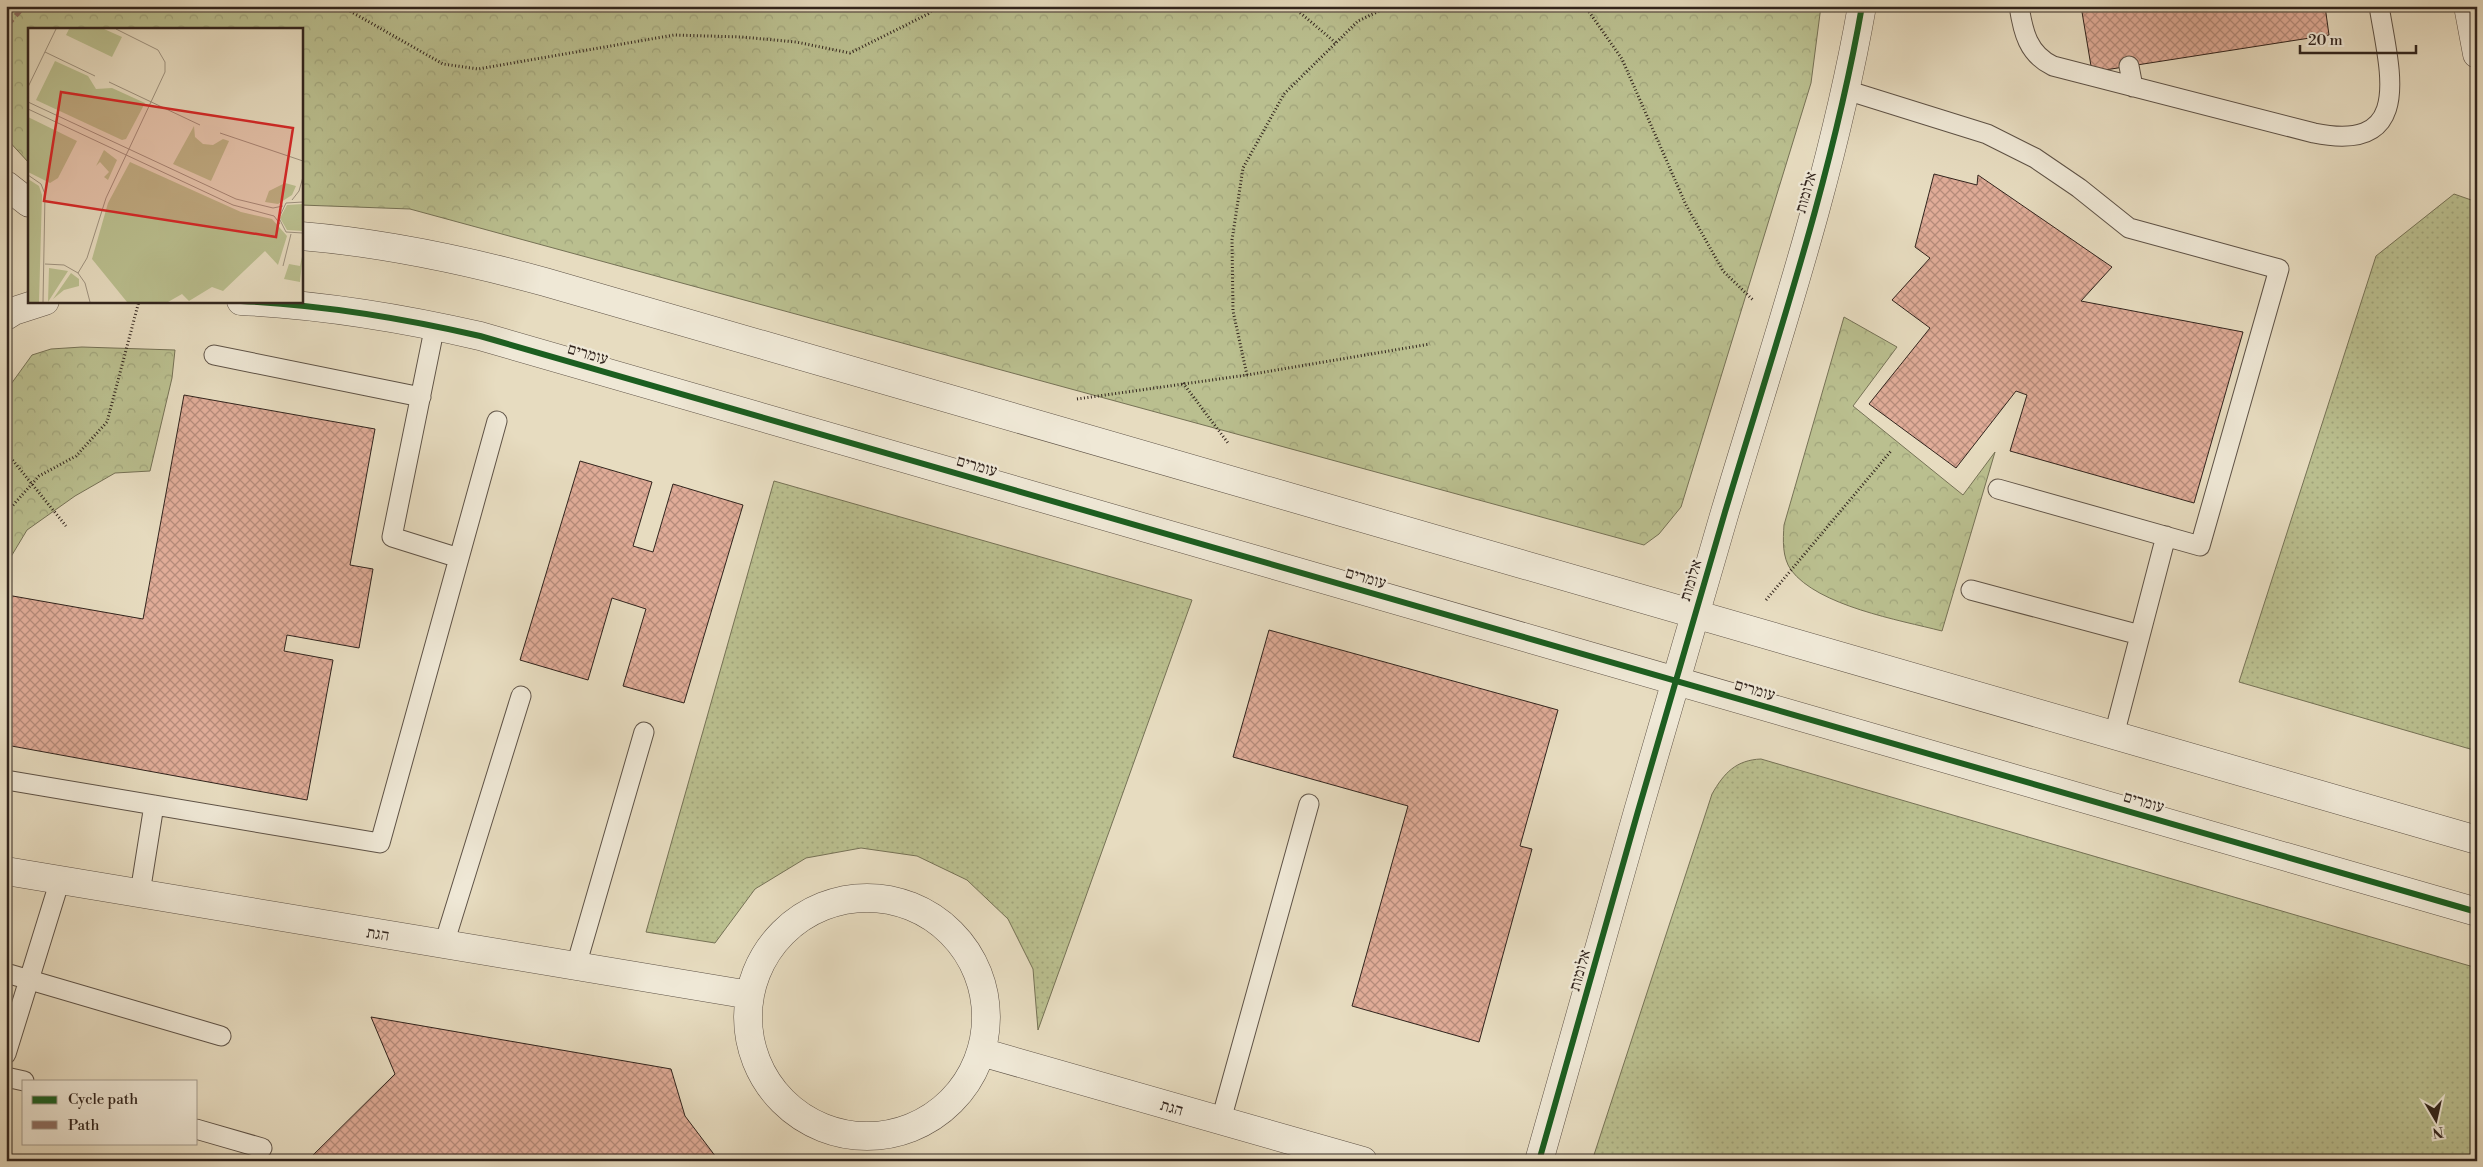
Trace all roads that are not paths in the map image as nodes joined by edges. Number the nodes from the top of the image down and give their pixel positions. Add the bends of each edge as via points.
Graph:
1 (1862, 6) edge
2 (2019, 6) edge
3 (2379, 6) edge
4 (2468, 6) edge
5 (2477, 54) edge
6 (2129, 66) dead end
7 (2133, 87) junction
8 (1846, 90) junction
9 (6, 184) edge
10 (28, 202) edge
11 (302, 236) edge
12 (42, 302) edge
13 (252, 302) edge
14 (6, 316) edge
15 (435, 325) junction
16 (214, 354) dead end
17 (421, 397) junction
18 (497, 421) dead end
19 (1998, 489) dead end
20 (2166, 536) junction
21 (459, 558) junction
22 (1971, 590) dead end
23 (1695, 614) junction
24 (2140, 634) junction
25 (1676, 681) junction
26 (521, 696) dead end
27 (644, 732) dead end
28 (2114, 735) junction
29 (6, 780) edge
30 (1309, 804) dead end
31 (154, 805) junction
32 (2477, 840) edge
33 (6, 871) edge
34 (60, 880) junction
35 (140, 893) junction
36 (2477, 912) edge
37 (444, 944) junction
38 (576, 966) junction
39 (6, 973) edge
40 (30, 980) junction
41 (750, 995) junction
42 (221, 1036) dead end
43 (981, 1052) junction
44 (6, 1054) edge
45 (6, 1076) edge
46 (22, 1080) edge
47 (1221, 1120) junction
48 (198, 1130) edge
49 (262, 1148) dead end
50 (1363, 1161) edge
51 (1539, 1161) edge

1 - 8 street, אלומות
2 - 7 lane via 2028,43 2045,62
3 - 7 lane via 2390,72 2388,108 2372,129 2361,135 2322,135
4 - 5 street
6 - 7 lane
8 - 20 lane via 1995,138 2035,158 2129,228 2279,269 2200,546
8 - 23 street, אלומות via 1823,183
9 - 10 street
11 - 23 street via 401,249 517,274
12 - 14 street
13 - 15 street, עומרים via 344,310
15 - 17 lane
15 - 25 street, עומרים
16 - 17 lane
17 - 21 lane via 392,537
18 - 21 lane
19 - 20 lane
20 - 24 lane
21 - 31 lane via 380,843
22 - 24 lane
23 - 25 street, אלומות
23 - 28 street
24 - 28 lane
25 - 36 street, עומרים
25 - 51 street, אלומות
26 - 37 lane
27 - 38 lane
28 - 32 street
29 - 31 lane
30 - 47 lane
31 - 35 lane
33 - 34 street, הגת
34 - 35 street, הגת
34 - 40 lane
35 - 37 street, הגת
37 - 38 street, הגת
38 - 41 street, הגת
39 - 40 lane
40 - 42 lane
40 - 44 lane
41 - 43 street via 749,1036 755,1060 766,1080 797,1114 838,1133 885,1135 909,1129 930,1118 964,1087
41 - 43 street via 770,948 804,917 825,906 848,900 896,902 937,921 968,955 979,975 985,998 987,1023
43 - 47 street, הגת
45 - 46 lane
47 - 50 street, הגת
48 - 49 lane

